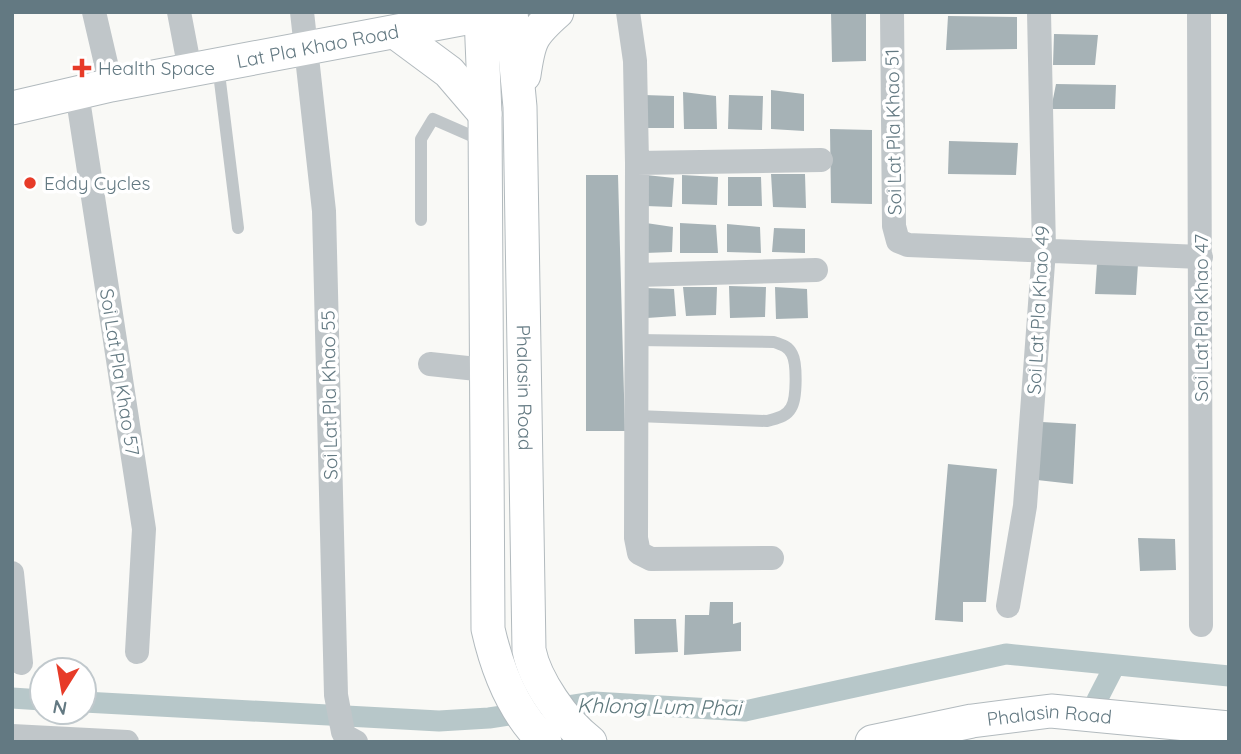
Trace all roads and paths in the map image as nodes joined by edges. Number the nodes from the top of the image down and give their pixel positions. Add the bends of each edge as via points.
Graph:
1 (94, 12) edge
2 (179, 12) edge
3 (302, 12) edge
4 (557, 12) edge
5 (628, 12) edge
6 (892, 12) edge
7 (1039, 12) edge
8 (1199, 12) edge
9 (497, 13) edge
10 (394, 22) edge
11 (306, 49) junction
12 (204, 68) junction
13 (111, 86) junction
14 (77, 93) junction
15 (520, 107) junction
16 (12, 108) edge
17 (485, 128) junction
18 (821, 160) dead end
19 (637, 163) junction
20 (421, 220) dead end
21 (238, 228) dead end
22 (1044, 250) junction
23 (1201, 257) junction
24 (816, 270) dead end
25 (637, 275) junction
26 (637, 340) junction
27 (429, 364) dead end
28 (485, 370) junction
29 (636, 416) junction
30 (772, 558) dead end
31 (12, 572) edge
32 (1008, 606) dead end
33 (1201, 625) dead end
34 (136, 652) dead end
35 (22, 663) dead end
36 (1229, 728) edge
37 (20, 738) edge
38 (349, 738) edge
39 (127, 742) edge
40 (545, 742) edge
41 (590, 742) edge
42 (872, 742) edge

1 - 13 street
2 - 12 street
3 - 11 street, Soi Lat Pla Khao 55
4 - 15 main road via 528,46
5 - 19 street via 635,61
6 - 22 street, Soi Lat Pla Khao 51 via 894,226 898,241
7 - 22 street, Soi Lat Pla Khao 49
8 - 23 street, Soi Lat Pla Khao 47
9 - 10 main road, Lat Pla Khao Road
9 - 15 main road, Phalasin Road
9 - 17 main road, Phalasin Road
10 - 11 main road, Lat Pla Khao Road
10 - 17 main road via 449,72
11 - 12 main road, Lat Pla Khao Road
11 - 38 street, Soi Lat Pla Khao 55 via 324,211 336,695
12 - 13 main road, Lat Pla Khao Road
12 - 21 lane
13 - 14 main road, Lat Pla Khao Road
14 - 16 main road, Lat Pla Khao Road
14 - 34 street, Soi Lat Pla Khao 57 via 144,529
15 - 41 main road, Phalasin Road via 529,650 532,666 558,706
17 - 20 lane via 433,119 429,123 421,139
17 - 28 main road, Phalasin Road
18 - 19 street
19 - 25 street
22 - 23 street, Soi Lat Pla Khao 51
22 - 32 street, Soi Lat Pla Khao 49 via 1025,506
23 - 33 street, Soi Lat Pla Khao 47
24 - 25 street
25 - 26 street
26 - 29 street
26 - 29 lane via 784,345 794,357 795,400 782,416 767,421
27 - 28 street
28 - 40 main road, Phalasin Road via 488,629 508,688
29 - 30 street via 639,553 651,559
31 - 35 street
36 - 42 main road, Phalasin Road via 1051,711 972,720
37 - 39 street

